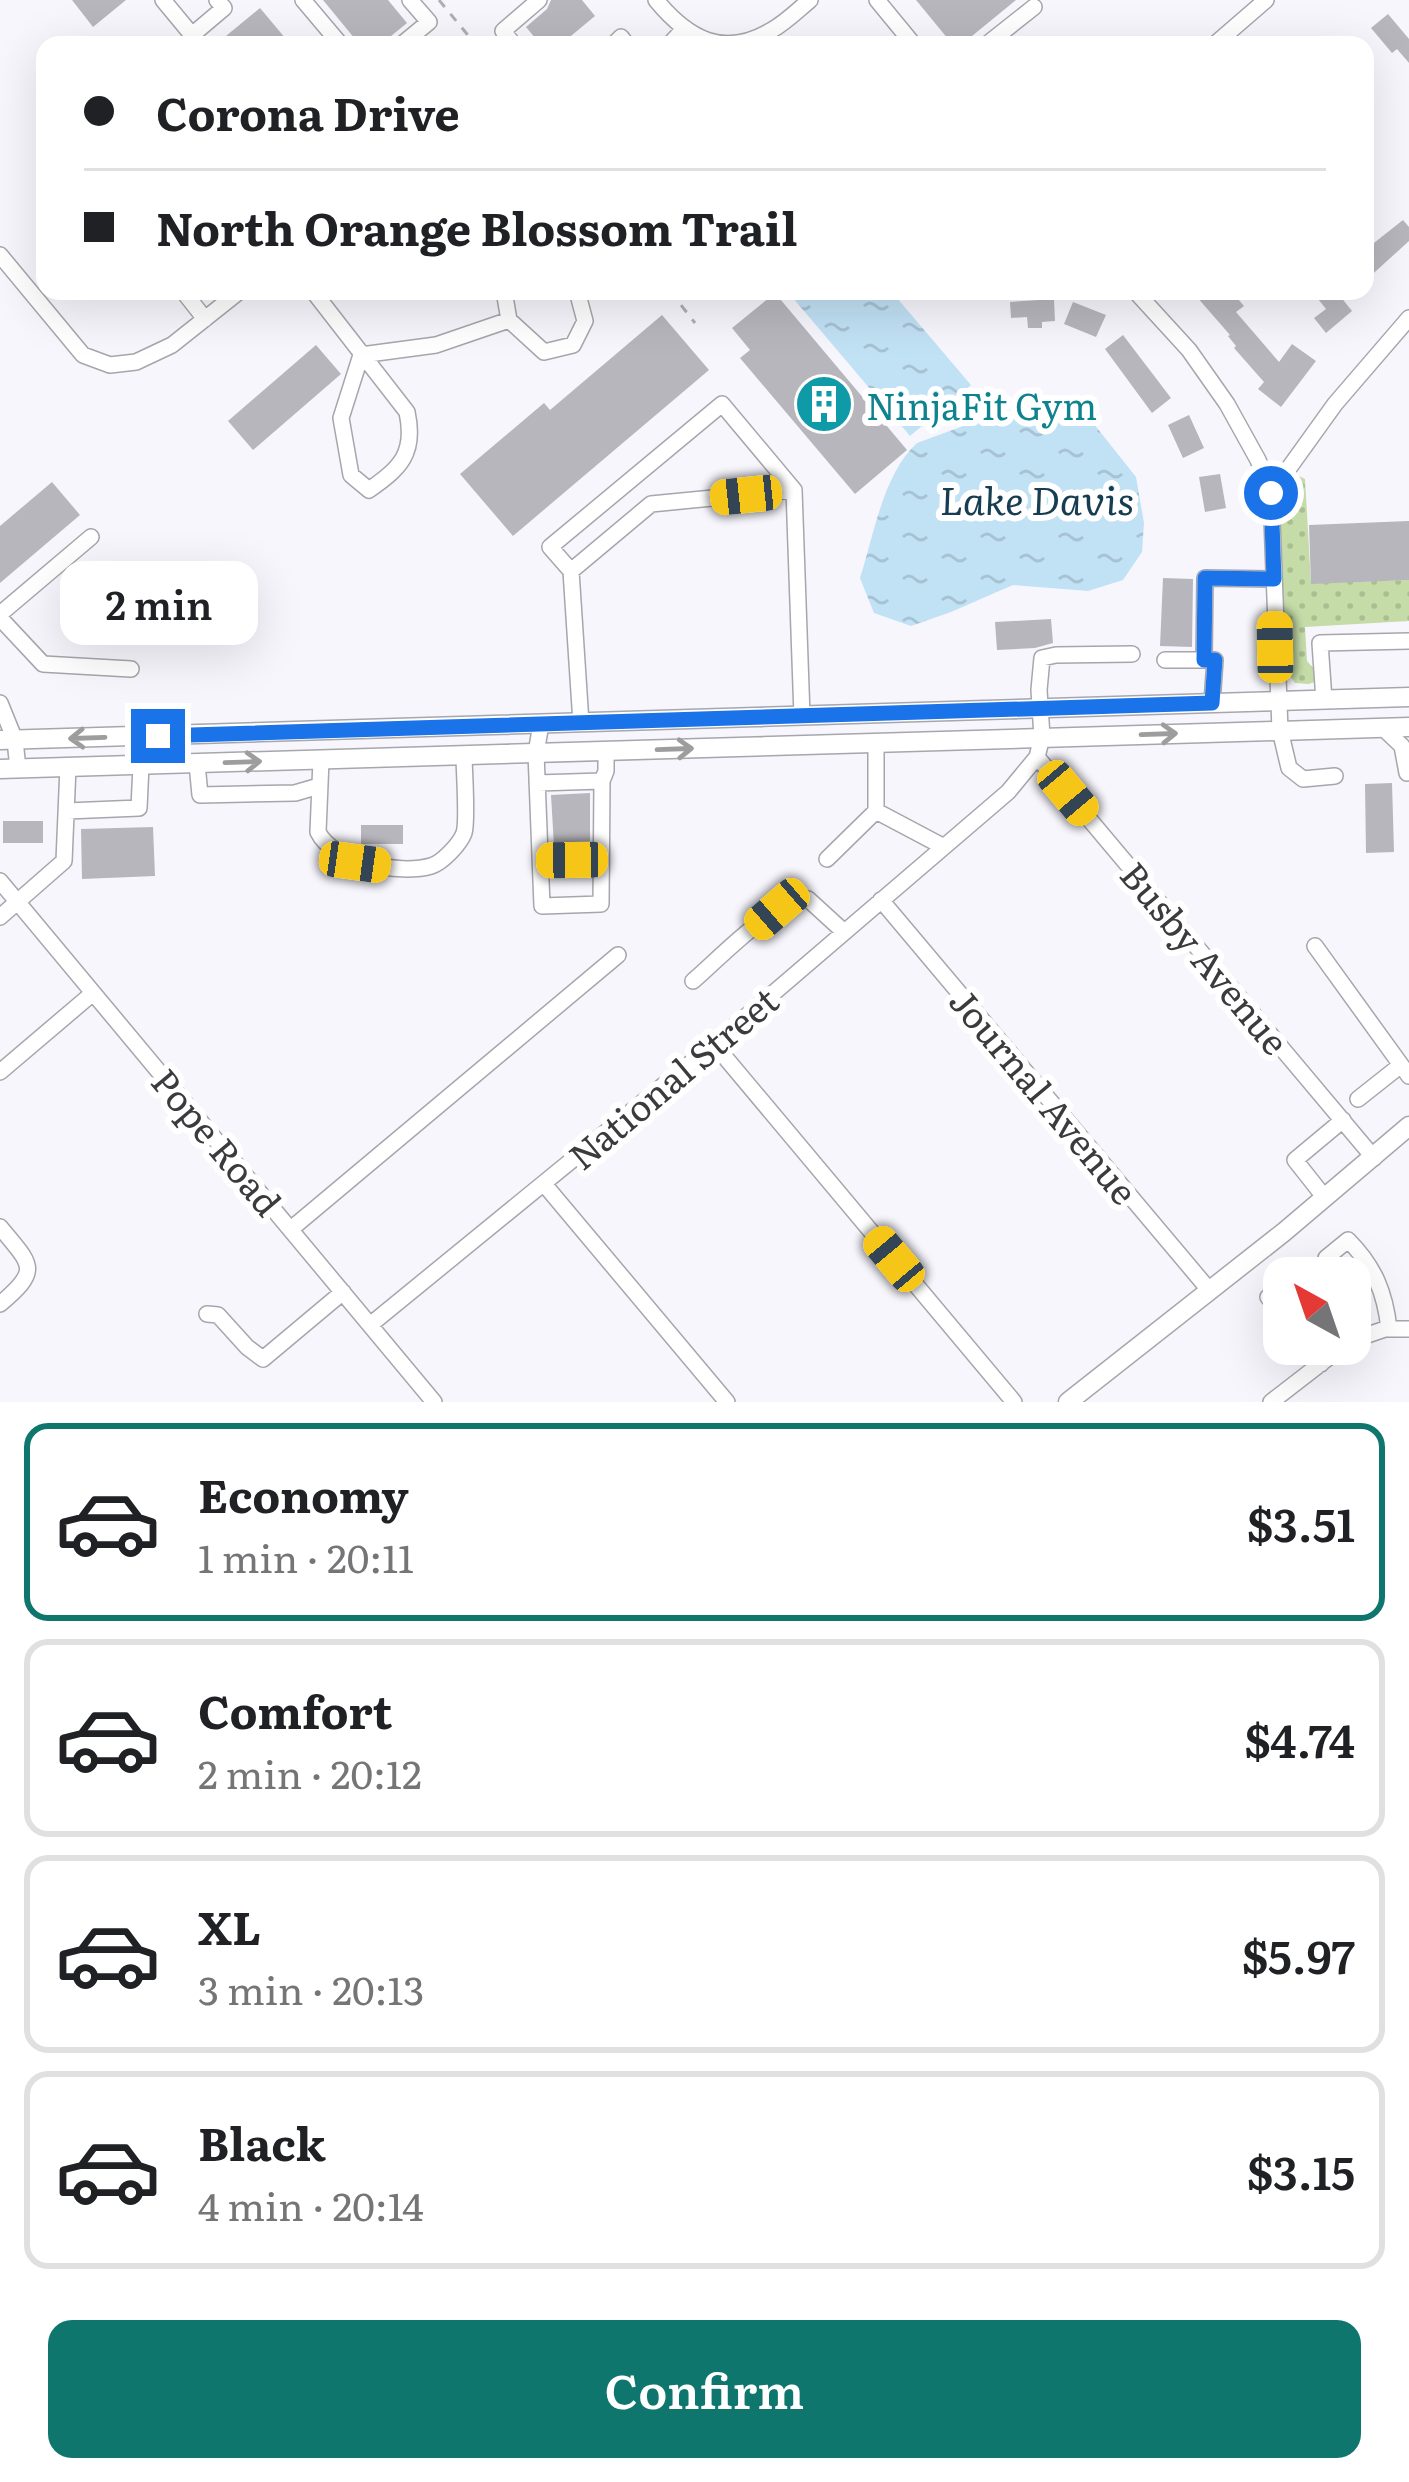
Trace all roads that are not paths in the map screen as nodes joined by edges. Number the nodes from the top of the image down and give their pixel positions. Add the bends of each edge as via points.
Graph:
1 (163, 0) edge
2 (217, 0) edge
3 (303, 0) edge
4 (410, 0) edge
5 (539, 0) edge
6 (656, 0) edge
7 (877, 0) edge
8 (1266, 0) edge
9 (808, 1) edge
10 (1034, 7) dead end
11 (685, 28) junction
12 (333, 36) edge
13 (412, 36) edge
14 (507, 36) edge
15 (677, 36) edge
16 (696, 36) edge
17 (757, 36) edge
18 (907, 36) edge
19 (997, 36) edge
20 (1224, 36) edge
21 (0, 255) edge
22 (36, 298) edge
23 (37, 300) edge
24 (191, 300) edge
25 (229, 300) edge
26 (320, 300) edge
27 (506, 300) edge
28 (579, 300) edge
29 (1143, 300) edge
30 (1409, 318) edge
31 (205, 319) junction
32 (509, 320) junction
33 (362, 355) junction
34 (794, 490) junction
35 (1271, 493) junction
36 (91, 537) dead end
37 (571, 571) junction
38 (1274, 579) junction
39 (0, 616) edge
40 (1409, 641) edge
41 (1132, 654) dead end
42 (1165, 660) dead end
43 (1204, 660) junction
44 (131, 669) dead end
45 (1409, 697) edge
46 (1324, 700) junction
47 (1277, 701) junction
48 (1212, 703) junction
49 (0, 704) edge
50 (1040, 709) junction
51 (802, 716) junction
52 (580, 723) junction
53 (541, 724) junction
54 (1382, 727) junction
55 (1409, 727) edge
56 (1280, 730) junction
57 (7, 740) edge
58 (876, 742) junction
59 (1039, 747) junction
60 (606, 751) junction
61 (536, 753) junction
62 (464, 755) junction
63 (321, 760) junction
64 (197, 764) junction
65 (141, 765) junction
66 (68, 767) junction
67 (9, 769) edge
68 (1407, 772) edge
69 (1335, 776) dead end
70 (602, 781) junction
71 (537, 783) junction
72 (319, 786) junction
73 (67, 811) junction
74 (876, 811) junction
75 (944, 847) junction
76 (601, 859) junction
77 (826, 859) dead end
78 (542, 860) junction
79 (0, 881) edge
80 (881, 900) junction
81 (16, 902) junction
82 (0, 916) edge
83 (843, 932) junction
84 (1315, 946) dead end
85 (618, 955) dead end
86 (693, 981) dead end
87 (93, 993) junction
88 (714, 1044) junction
89 (1405, 1071) edge
90 (0, 1072) edge
91 (1358, 1099) dead end
92 (1343, 1120) junction
93 (1408, 1131) edge
94 (1374, 1158) junction
95 (544, 1184) junction
96 (1325, 1198) junction
97 (0, 1227) edge
98 (292, 1229) junction
99 (1327, 1257) edge
100 (1363, 1257) edge
101 (1371, 1268) edge
102 (1210, 1291) junction
103 (344, 1292) junction
104 (0, 1304) edge
105 (206, 1314) dead end
106 (370, 1324) junction
107 (1409, 1328) edge
108 (1389, 1329) junction
109 (1371, 1335) edge
110 (1320, 1365) edge
111 (434, 1402) edge
112 (727, 1402) edge
113 (1014, 1402) edge
114 (1068, 1402) edge
115 (1270, 1402) edge

1 - 2 street via 192,35 224,8
3 - 12 street
4 - 13 street via 429,22
5 - 14 street via 503,31
6 - 11 street
7 - 18 street
8 - 20 street
9 - 17 street
10 - 19 street
11 - 15 street
11 - 16 street
21 - 22 street
23 - 31 street via 83,355 110,365 172,345
24 - 31 street
25 - 31 street
26 - 33 street
27 - 32 street
28 - 32 street via 585,321 573,346 544,352
29 - 35 street via 1227,404
30 - 35 street
32 - 33 street via 436,345
33 - 33 street via 407,412 411,432 399,469 369,490 351,475 341,418
34 - 37 street via 651,504
34 - 37 street via 722,404 550,547
34 - 51 street
35 - 38 street
36 - 39 street
37 - 52 street
38 - 43 street via 1205,578
38 - 47 street
39 - 44 street via 43,664
40 - 46 street via 1321,643
41 - 50 street via 1042,658
42 - 43 street
43 - 48 street via 1215,660
45 - 46 main road
46 - 47 main road
47 - 48 main road
47 - 56 street
48 - 50 main road
49 - 57 street
50 - 51 main road
50 - 59 street
51 - 52 main road
52 - 53 main road
53 -> 57 main road
53 - 61 street
54 - 55 main road
54 - 56 main road
54 - 68 street via 1402,746
59 -> 56 main road
56 - 69 street via 1289,768 1303,779
57 - 67 street
58 - 59 main road
60 -> 58 main road
58 - 74 street
59 - 75 street, National Street via 1008,792
59 - 92 street, Busby Avenue
60 - 61 main road
60 - 70 street
61 - 62 main road
61 - 71 street
62 - 63 main road
62 - 72 street via 464,833 433,866 355,862 331,849 318,832
64 -> 63 main road
63 - 72 street
64 - 65 main road
64 - 72 street via 200,795
65 - 66 main road
65 - 73 street via 140,808
66 - 67 main road
66 - 73 street
70 - 71 street
70 - 76 street
71 - 78 street
73 - 81 street via 64,861
74 - 75 street
74 - 77 street
75 - 80 street, National Street
76 - 78 street
76 - 78 street via 601,904 542,906
79 - 81 street, Pope Road
80 - 83 street, National Street
80 - 102 street, Journal Avenue
81 - 82 street
81 - 87 street, Pope Road
83 - 86 street via 808,899 794,899
83 - 88 street, National Street
84 - 89 street
85 - 98 street
87 - 90 street
87 - 98 street, Pope Road
88 - 95 street, National Street
88 - 113 street
89 - 91 street
92 - 94 street, Busby Avenue
92 - 96 street via 1295,1160
93 - 94 main road
94 - 96 main road
95 - 106 street, National Street
95 - 112 street
96 - 102 main road
97 - 104 street via 26,1258 28,1273
98 - 103 street, Pope Road
99 - 100 street via 1348,1240
101 - 108 street
102 - 114 main road
103 - 105 street via 263,1359 218,1315
103 - 106 street, Pope Road
106 - 111 street, Pope Road
107 - 108 street
108 - 109 street
110 - 115 street

